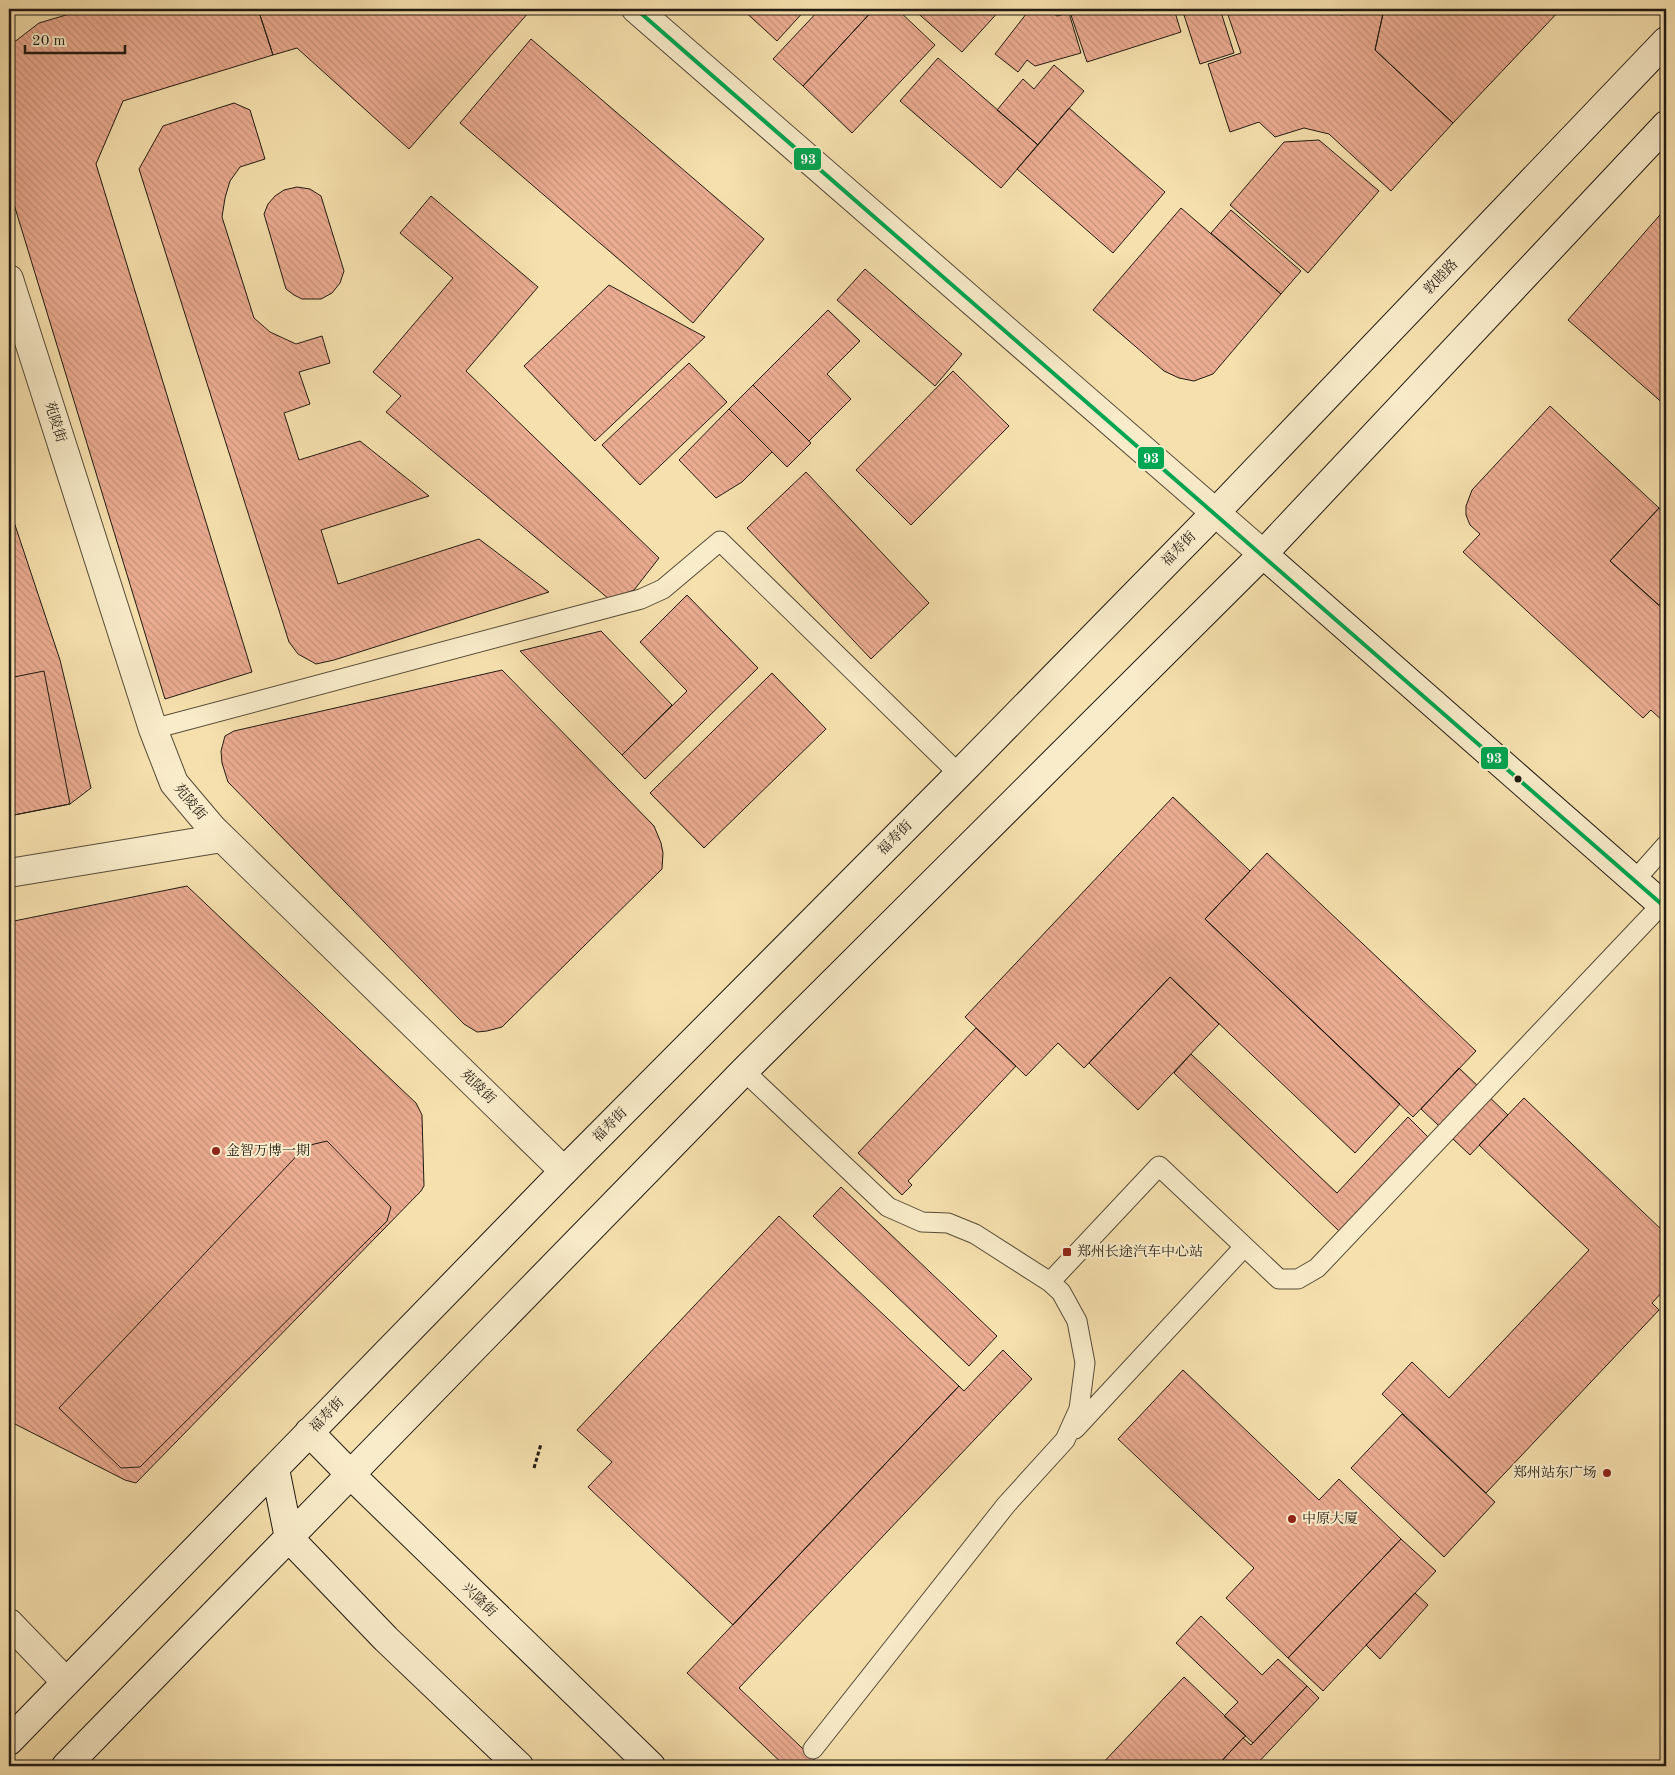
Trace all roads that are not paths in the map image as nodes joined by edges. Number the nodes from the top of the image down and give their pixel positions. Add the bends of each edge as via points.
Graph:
1 (636, 9) edge
2 (1666, 41) edge
3 (1666, 126) edge
4 (9, 279) edge
5 (1215, 512) junction
6 (1263, 554) junction
7 (153, 729) junction
8 (959, 774) junction
9 (222, 838) junction
10 (1666, 844) edge
11 (9, 873) edge
12 (1635, 880) junction
13 (1664, 906) edge
14 (744, 1071) junction
15 (564, 1171) junction
16 (1244, 1247) junction
17 (1050, 1282) junction
18 (309, 1432) junction
19 (1065, 1440) junction
20 (275, 1470) junction
21 (350, 1474) junction
22 (289, 1538) junction
23 (9, 1624) edge
24 (66, 1682) junction
25 (9, 1742) edge
26 (813, 1749) dead end
27 (66, 1766) edge
28 (518, 1766) edge
29 (651, 1766) edge

1 - 5 main road
2 - 5 main road, 敦睦路
3 - 6 main road
4 - 7 main road, 苑陵街
5 - 6 main road
5 - 8 main road, 福寿街
6 - 12 main road
6 - 14 main road
7 - 8 lane via 641,599 663,589 720,541
7 - 9 main road, 苑陵街 via 174,783
8 - 15 main road, 福寿街
9 - 11 main road
9 - 15 main road, 苑陵街
10 - 12 lane
12 - 13 main road
13 - 16 lane via 1317,1268 1298,1279 1278,1279
14 - 17 lane via 888,1207 922,1222 948,1223 975,1234
14 - 21 main road
15 - 18 main road, 福寿街
16 - 17 lane via 1160,1166
16 - 19 lane
17 - 19 lane via 1061,1292 1077,1321 1085,1363 1079,1409
18 - 20 main road, 福寿街
18 - 21 main road, 兴隆街
19 - 26 lane via 1006,1504
20 - 22 main road
20 - 24 main road, 福寿街
21 - 22 main road
21 - 29 main road, 兴隆街
22 - 27 main road
22 - 28 main road via 386,1639
23 - 24 main road
24 - 25 main road, 福寿街

